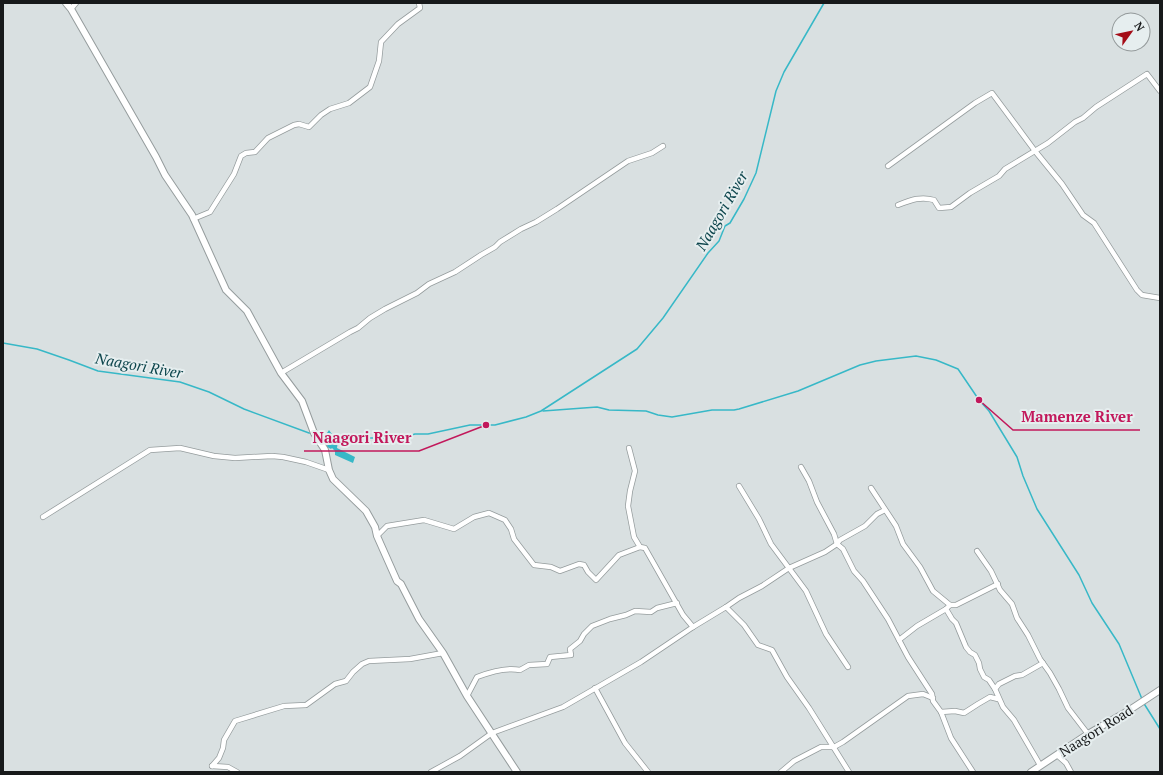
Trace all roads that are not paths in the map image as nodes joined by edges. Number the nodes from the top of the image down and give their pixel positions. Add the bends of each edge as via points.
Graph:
1 (66, 3) edge
2 (76, 3) edge
3 (419, 3) edge
4 (71, 9) junction
5 (1160, 90) edge
6 (663, 146) dead end
7 (1035, 151) junction
8 (888, 166) dead end
9 (898, 206) dead end
10 (194, 219) junction
11 (1160, 298) edge
12 (281, 373) junction
13 (629, 448) dead end
14 (801, 467) dead end
15 (328, 470) junction
16 (739, 486) dead end
17 (870, 488) dead end
18 (885, 510) junction
19 (42, 516) dead end
20 (377, 536) junction
21 (837, 544) junction
22 (640, 547) junction
23 (977, 551) dead end
24 (789, 568) junction
25 (998, 584) junction
26 (677, 603) junction
27 (948, 607) junction
28 (726, 608) junction
29 (693, 627) junction
30 (899, 640) junction
31 (443, 653) junction
32 (1042, 663) junction
33 (848, 667) dead end
34 (595, 688) junction
35 (995, 689) junction
36 (1160, 690) edge
37 (467, 696) junction
38 (933, 698) junction
39 (998, 699) junction
40 (942, 712) junction
41 (492, 733) junction
42 (1088, 734) junction
43 (834, 747) junction
44 (1057, 754) junction
45 (1036, 769) edge
46 (237, 772) edge
47 (432, 772) edge
48 (517, 772) edge
49 (648, 772) edge
50 (781, 772) edge
51 (848, 772) edge
52 (973, 772) edge
53 (1071, 772) edge

1 - 4 street
2 - 4 street
3 - 10 street via 420,8 398,24 381,42 379,61 370,87 349,103 330,109 309,127 294,125 268,138 254,152 241,156 234,174 210,212
4 - 10 street via 165,175
5 - 7 street via 1147,74
6 - 12 street via 652,153 628,161 557,209 455,272 385,309 358,328
7 - 8 street via 992,93
7 - 9 street via 951,207 939,208 934,200 927,198 914,199
7 - 11 street via 1083,215 1094,223 1137,290 1142,295
10 - 12 street via 226,290 247,311
12 - 15 street via 302,401 314,433 325,450
13 - 22 street via 635,471 628,506 634,537
14 - 21 street
15 - 19 street via 306,462 272,456 235,458 180,448 150,450
15 - 20 street via 333,479 366,511
16 - 24 street via 771,544
17 - 18 street
18 - 21 street
18 - 27 street via 933,592
20 - 22 street via 387,526 424,520 454,529 474,517 489,513 504,520 511,529 514,540 534,565 551,566 560,571 579,564 584,565 596,580 619,555
20 - 31 street via 397,581
21 - 24 street
21 - 30 street via 844,549 854,571 879,604
22 - 26 street via 645,548
23 - 25 street
24 - 28 street
24 - 33 street via 806,591 826,634
25 - 27 street
25 - 32 street via 1012,604
26 - 29 street
26 - 37 street via 651,612 635,610 592,626 570,649 571,655 550,657 547,664 529,665 520,670 513,668 477,677
27 - 30 street
27 - 35 street via 966,647 975,655 984,677
28 - 29 street
28 - 43 street via 744,625 758,645 772,650
29 - 34 street via 642,662
30 - 38 street
31 - 37 street
31 - 46 street via 410,659 370,661 362,664 346,681 335,684 306,705 284,706 234,721 224,740 219,758 212,766 228,767
32 - 35 street via 1022,675 999,684
32 - 42 street via 1068,708
34 - 41 street via 563,707
34 - 49 street via 625,743
35 - 39 street
36 - 42 street, Naagori Road
37 - 41 street
38 - 40 street
38 - 43 street via 923,694 908,696
39 - 40 street via 990,697 964,713
39 - 45 street via 1014,720
40 - 52 street via 951,738
41 - 47 street
41 - 48 street
42 - 44 street, Naagori Road
43 - 50 street via 821,747
43 - 51 street
44 - 45 street, Naagori Road
44 - 53 street

